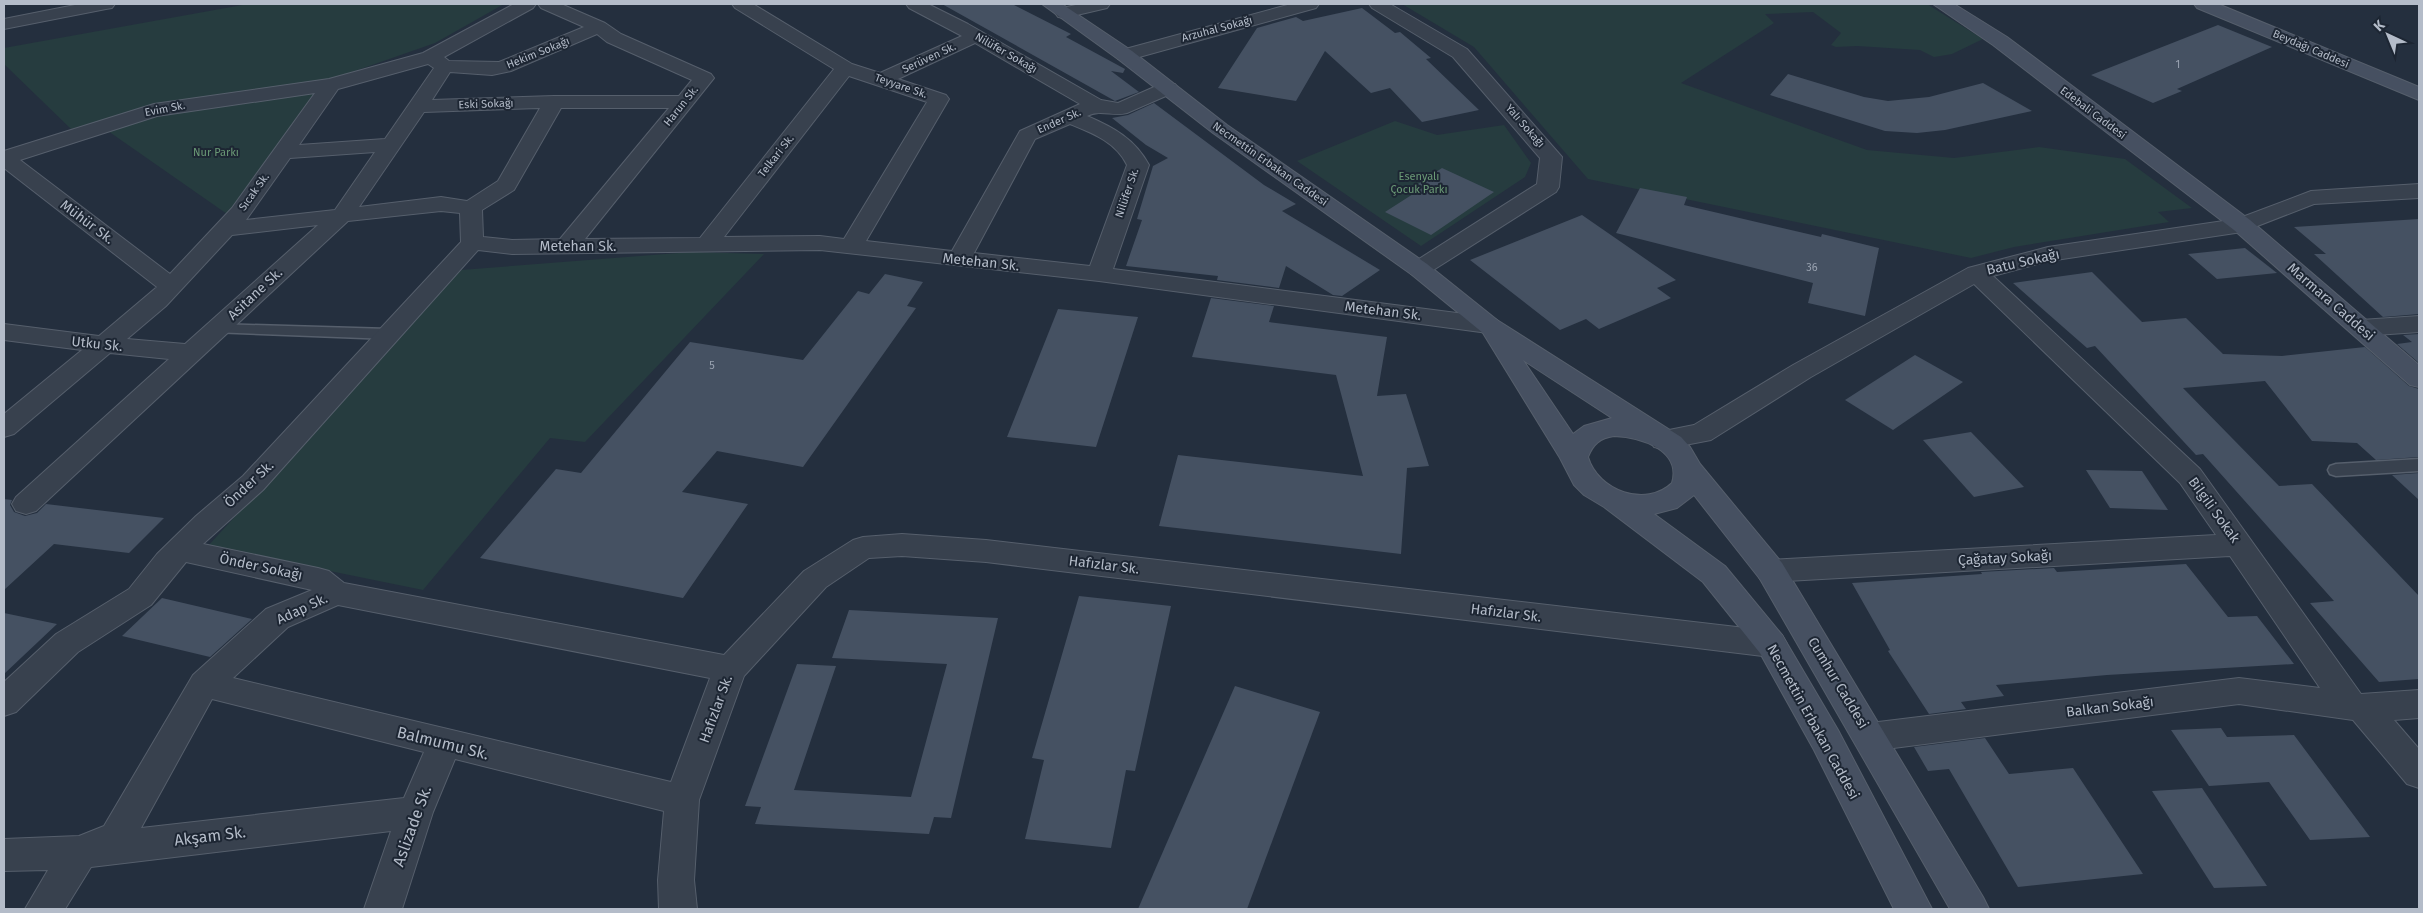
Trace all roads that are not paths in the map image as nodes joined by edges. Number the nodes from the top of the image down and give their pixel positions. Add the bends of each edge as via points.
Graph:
1 (14, 4) edge
2 (106, 4) edge
3 (527, 4) edge
4 (586, 4) edge
5 (741, 4) edge
6 (915, 4) edge
7 (1101, 4) edge
8 (1310, 4) edge
9 (1378, 4) edge
10 (1942, 4) edge
11 (2203, 4) edge
12 (553, 6) edge
13 (1057, 8) edge
14 (4, 15) edge
15 (4, 24) edge
16 (599, 28) junction
17 (976, 36) junction
18 (1125, 55) junction
19 (437, 61) junction
20 (845, 68) junction
21 (882, 80) junction
22 (331, 85) junction
23 (1168, 88) junction
24 (2419, 94) edge
25 (554, 102) junction
26 (684, 102) junction
27 (1094, 104) junction
28 (417, 106) junction
29 (1069, 116) junction
30 (391, 145) junction
31 (284, 152) junction
32 (4, 158) edge
33 (2419, 190) edge
34 (472, 208) junction
35 (343, 214) junction
36 (2242, 225) junction
37 (225, 229) junction
38 (472, 242) junction
39 (706, 245) junction
40 (567, 246) junction
41 (851, 246) junction
42 (959, 260) junction
43 (1419, 269) junction
44 (1976, 273) junction
45 (1099, 274) junction
46 (171, 286) junction
47 (2419, 324) edge
48 (1488, 325) junction
49 (2361, 328) junction
50 (217, 330) junction
51 (4, 332) edge
52 (389, 334) junction
53 (29, 336) junction
54 (105, 345) junction
55 (191, 353) junction
56 (4, 354) edge
57 (2419, 379) edge
58 (4, 428) edge
59 (1673, 450) junction
60 (1574, 457) junction
61 (2419, 465) edge
62 (2336, 470) dead end
63 (1614, 500) junction
64 (26, 504) dead end
65 (2239, 545) junction
66 (180, 550) junction
67 (1770, 571) junction
68 (336, 593) junction
69 (1771, 644) junction
70 (730, 668) junction
71 (204, 684) junction
72 (4, 702) edge
73 (2419, 704) edge
74 (2357, 707) junction
75 (1870, 737) junction
76 (444, 743) junction
77 (2419, 774) edge
78 (682, 800) junction
79 (415, 812) junction
80 (80, 852) junction
81 (4, 855) edge
82 (44, 909) edge
83 (383, 909) edge
84 (678, 909) edge
85 (1913, 909) edge
86 (1970, 909) edge

1 - 14 street
2 - 15 street
3 - 19 street
4 - 12 street
5 - 20 street, Teyyare Sk.
6 - 17 street, Nilüfer Sokağı
7 - 13 street
8 - 18 street, Arzuhal Sokağı
9 - 43 street, Yalı Sokağı via 1460,53 1552,157 1548,188
10 - 36 main road, Edebali Caddesi via 2000,41
11 - 24 main road, Beydağı Caddesi
12 - 16 street, Harun Sk.
13 - 18 main road, Necmettin Erbakan Caddesi
16 - 19 street, Hekim Sokağı via 504,67 492,69
16 - 26 street, Harun Sk. via 614,38 704,78
17 - 21 street, Serüven Sk.
17 - 27 street, Nilüfer Sokağı
18 - 23 main road, Necmettin Erbakan Caddesi
19 - 22 street
19 - 28 street, Asitane Sk.
20 - 21 street, Teyyare Sk.
20 - 39 street, Telkari Sk.
21 - 41 street, Teyyare Sk. via 939,99
22 - 31 street, Sıcak Sk.
22 - 32 street, Evim Sk. via 154,110
23 - 27 street, Ender Sk. via 1120,109
23 - 43 main road, Necmettin Erbakan Caddesi via 1220,129
25 - 26 street, Eski Sokağı
25 - 28 street, Eski Sokağı
25 - 34 street via 506,185
26 - 40 street, Harun Sk.
27 - 29 street, Ender Sk.
28 - 30 street, Asitane Sk.
29 - 42 street, Ender Sk. via 1027,135
29 - 45 street, Nilüfer Sk. via 1109,133 1138,165
30 - 31 street
30 - 35 street, Asitane Sk.
31 - 37 street, Sıcak Sk.
32 - 46 street, Mühür Sk.
33 - 36 street, Batu Sokağı via 2311,198
34 - 35 street via 441,204
34 - 38 street
35 - 37 street
35 - 50 street, Asitane Sk.
36 - 44 street, Batu Sokağı via 2048,254
36 - 49 main road, Marmara Caddesi
37 - 46 street, Sıcak Sk.
38 - 40 street, Metehan Sk. via 512,247
38 - 52 street, Önder Sk.
39 - 40 street, Metehan Sk.
39 - 41 street, Metehan Sk. via 820,243
41 - 42 street, Metehan Sk.
42 - 45 street, Metehan Sk.
43 - 48 main road, Necmettin Erbakan Caddesi
44 - 59 street, Batu Sokağı via 1802,371
44 - 65 street, Bilgili Sokak via 2190,476
45 - 48 street, Metehan Sk.
46 - 54 street, Sıcak Sk. via 157,302
47 - 49 street
48 - 59 main road, Necmettin Erbakan Caddesi
48 - 60 main road, Necmettin Erbakan Caddesi
49 - 57 main road, Marmara Caddesi
50 - 52 lane
50 - 55 street, Asitane Sk.
51 - 53 street, Utku Sk.
52 - 66 street, Önder Sk. via 253,484 206,523
53 - 54 street, Utku Sk.
53 - 56 street
54 - 55 street, Utku Sk.
54 - 58 street, Sıcak Sk.
55 - 64 street, Asitane Sk.
59 - 60 main road via 1636,428 1617,427 1600,429 1586,436 1577,445
59 - 63 main road, Necmettin Erbakan Caddesi via 1688,482 1681,493 1669,501 1652,505
59 - 67 main road, Cumhur Caddesi
60 - 63 main road, Necmettin Erbakan Caddesi via 1576,470 1585,482
61 - 62 lane
63 - 69 main road, Necmettin Erbakan Caddesi via 1714,574
65 - 67 street, Çağatay Sokağı
65 - 74 street, Bilgili Sokak
66 - 68 street, Önder Sokağı via 318,579
66 - 72 street, Önder Sk. via 140,597 67,643
67 - 75 main road, Cumhur Caddesi
68 - 70 street, Adap Sk.
68 - 71 street, Adap Sk. via 277,618
69 - 70 street, Hafızlar Sk. via 986,551 902,546 863,548 815,579
69 - 85 main road, Necmettin Erbakan Caddesi via 1826,740
70 - 78 street, Hafızlar Sk.
71 - 76 street, Balmumu Sk.
71 - 80 street, Adap Sk. via 117,837
73 - 74 street, Balkan Sokağı
74 - 75 street, Balkan Sokağı via 2239,691
74 - 77 street, Bilgili Sokak
75 - 86 main road, Cumhur Caddesi
76 - 78 street, Balmumu Sk.
76 - 79 street, Aslizade Sk.
78 - 84 street, Hafızlar Sk. via 676,880
79 - 80 street, Akşam Sk.
79 - 83 street, Aslizade Sk.
80 - 81 street, Akşam Sk.
80 - 82 street

